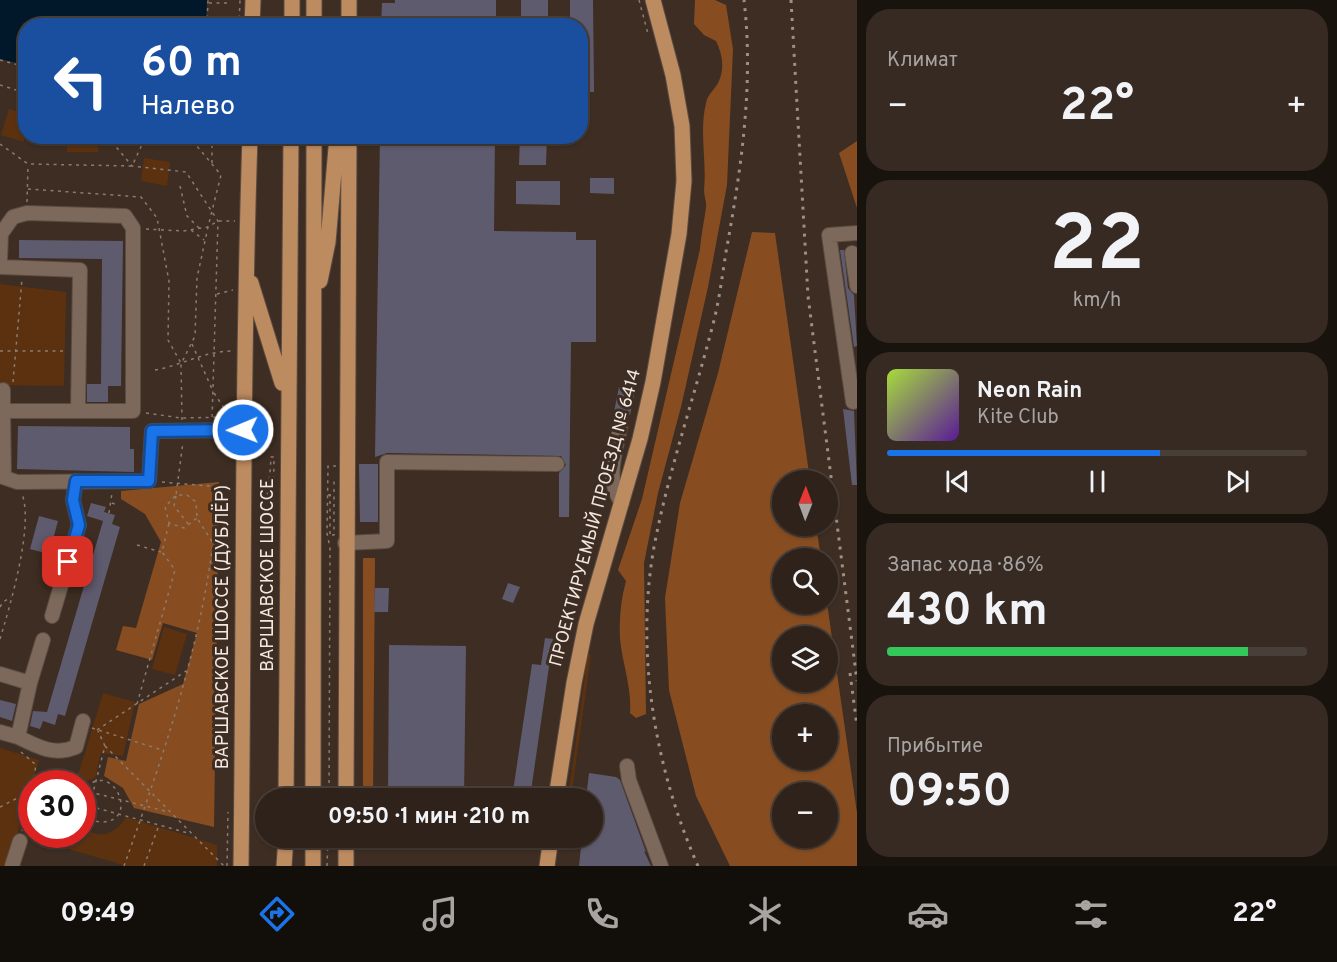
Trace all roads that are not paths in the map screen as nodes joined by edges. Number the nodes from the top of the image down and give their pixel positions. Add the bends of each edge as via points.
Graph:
1 (253, 0) edge
2 (292, 0) edge
3 (314, 0) edge
4 (653, 0) edge
5 (252, 18) edge
6 (292, 18) edge
7 (314, 18) edge
8 (249, 144) edge
9 (291, 144) edge
10 (314, 144) edge
11 (336, 144) edge
12 (348, 144) edge
13 (857, 233) edge
14 (246, 253) junction
15 (852, 253) dead end
16 (0, 261) edge
17 (0, 267) edge
18 (857, 285) edge
19 (837, 287) junction
20 (314, 310) junction
21 (3, 390) road end
22 (854, 395) edge
23 (288, 409) junction
24 (78, 410) junction
25 (3, 411) junction
26 (621, 423) dead end
27 (243, 430) junction
28 (557, 464) dead end
29 (2, 476) edge
30 (76, 481) junction
31 (622, 503) junction
32 (345, 543) junction
33 (52, 616) dead end
34 (43, 640) dead end
35 (0, 674) edge
36 (30, 683) junction
37 (83, 722) dead end
38 (0, 732) edge
39 (18, 743) junction
40 (627, 766) dead end
41 (286, 788) edge
42 (313, 788) edge
43 (346, 788) edge
44 (558, 788) edge
45 (18, 847) edge
46 (284, 848) edge
47 (286, 848) edge
48 (313, 848) edge
49 (346, 848) edge
50 (549, 848) edge
51 (12, 866) edge
52 (241, 866) edge
53 (278, 866) edge
54 (284, 866) edge
55 (312, 866) edge
56 (346, 866) edge
57 (547, 866) edge
58 (660, 866) edge

1 - 5 main road
2 - 6 main road
3 - 7 main road
4 - 31 main road, ПРОЕКТИРУЕМЫЙ ПРОЕЗД № 6414 via 674,75 682,126 684,181 679,234 653,382
8 - 14 main road, ВАРШАВСКОЕ ШОССЕ (ДУБЛЁР)
9 - 23 main road, ВАРШАВСКОЕ ШОССЕ
10 - 20 main road
11 - 20 main road via 328,242
12 - 32 main road
13 - 19 street via 829,235
14 - 23 main road via 253,296 278,364
14 - 27 main road, ВАРШАВСКОЕ ШОССЕ (ДУБЛЁР)
15 - 18 street
16 - 24 street via 1,234 13,217 27,213 125,216 133,228 133,411
17 - 24 street via 80,270
18 - 19 street
19 - 22 street
20 - 42 main road
21 - 25 street
23 - 41 main road, ВАРШАВСКОЕ ШОССЕ
24 - 25 street
25 - 29 street
26 - 31 street via 611,482
27 - 30 street via 183,424 152,431 149,481
27 - 52 main road, ВАРШАВСКОЕ ШОССЕ (ДУБЛЁР)
28 - 32 street via 387,462 387,541
29 - 30 street via 17,482
30 - 33 street via 73,500 79,525
31 - 44 main road, ПРОЕКТИРУЕМЫЙ ПРОЕЗД № 6414 via 586,624
32 - 43 main road
34 - 36 street
35 - 36 street
36 - 39 street
37 - 39 street via 76,747 62,753
38 - 39 street
40 - 58 street
45 - 51 street
46 - 53 main road
47 - 54 main road
48 - 55 main road
49 - 56 main road
50 - 57 main road

